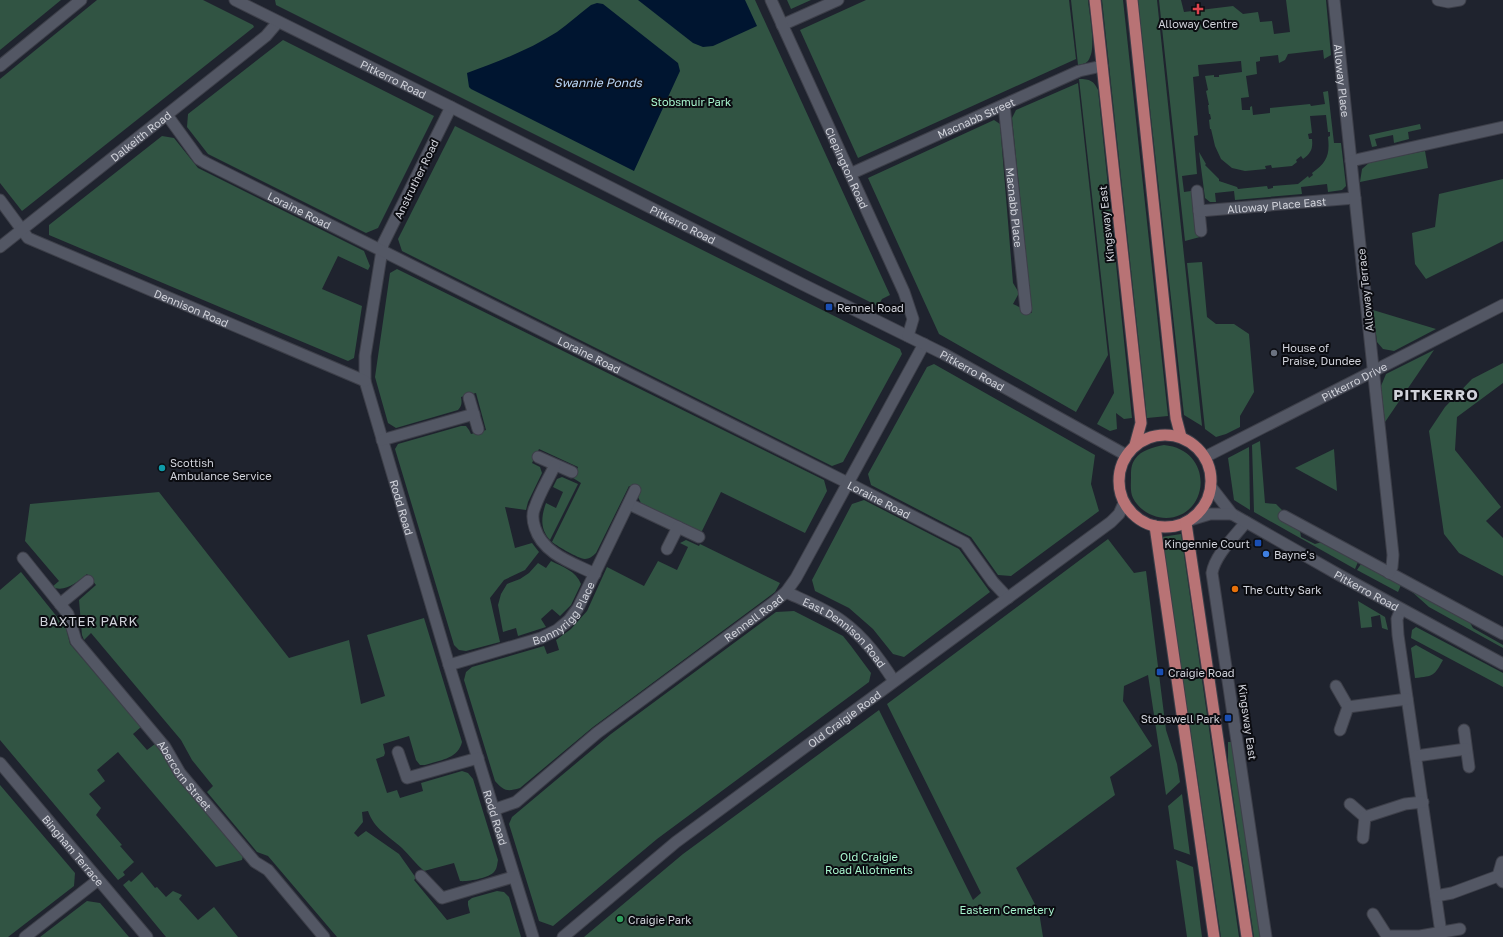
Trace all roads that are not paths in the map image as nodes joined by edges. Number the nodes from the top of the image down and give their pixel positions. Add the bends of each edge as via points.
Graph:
1 (81, 0) edge
2 (771, 0) edge
3 (838, 0) edge
4 (1095, 0) edge
5 (1132, 0) edge
6 (1336, 0) edge
7 (1438, 0) edge
8 (1460, 0) edge
9 (244, 2) edge
10 (278, 22) junction
11 (782, 25) junction
12 (0, 66) edge
13 (1102, 66) junction
14 (1004, 105) junction
15 (451, 107) junction
16 (167, 116) junction
17 (1503, 127) edge
18 (1350, 161) junction
19 (850, 174) junction
20 (1197, 191) dead end
21 (1355, 198) junction
22 (0, 200) edge
23 (1199, 211) junction
24 (22, 230) junction
25 (1201, 231) dead end
26 (0, 247) edge
27 (383, 252) junction
28 (1503, 305) edge
29 (1026, 309) dead end
30 (908, 336) junction
31 (924, 344) junction
32 (1374, 371) junction
33 (365, 381) junction
34 (469, 398) dead end
35 (474, 414) junction
36 (478, 429) dead end
37 (1181, 437) junction
38 (382, 440) junction
39 (1135, 445) junction
40 (1126, 455) junction
41 (538, 457) dead end
42 (1205, 458) junction
43 (555, 465) junction
44 (572, 472) dead end
45 (848, 483) junction
46 (1211, 486) junction
47 (635, 490) dead end
48 (1124, 503) junction
49 (629, 504) junction
50 (1232, 514) junction
51 (1284, 516) dead end
52 (1188, 521) junction
53 (1246, 522) junction
54 (1155, 526) junction
55 (678, 527) junction
56 (700, 537) dead end
57 (668, 549) dead end
58 (23, 558) dead end
59 (1389, 573) junction
60 (595, 574) junction
61 (88, 581) dead end
62 (786, 592) junction
63 (1008, 598) junction
64 (60, 604) junction
65 (1402, 609) junction
66 (1503, 634) edge
67 (1503, 664) edge
68 (449, 665) junction
69 (894, 681) junction
70 (1336, 686) dead end
71 (1407, 699) junction
72 (1348, 707) junction
73 (1340, 730) dead end
74 (1464, 730) dead end
75 (1466, 749) junction
76 (398, 752) dead end
77 (1416, 756) junction
78 (478, 758) junction
79 (0, 763) edge
80 (1469, 767) dead end
81 (1423, 802) junction
82 (1350, 804) dead end
83 (493, 810) junction
84 (1365, 817) junction
85 (1363, 838) dead end
86 (1502, 862) edge
87 (421, 876) dead end
88 (514, 876) junction
89 (1500, 879) edge
90 (98, 880) junction
91 (1436, 896) junction
92 (1373, 914) dead end
93 (1460, 929) dead end
94 (1441, 933) junction
95 (1387, 936) edge
96 (24, 937) edge
97 (147, 937) edge
98 (324, 937) edge
99 (533, 937) edge
100 (563, 937) edge
101 (1214, 937) edge
102 (1247, 937) edge
103 (1266, 937) edge

1 - 12 street
2 - 11 street, Clepington Road
3 - 11 street
4 - 13 highway, Kingsway East
5 - 37 highway via 1176,418
6 - 18 street, Alloway Place
7 - 8 street
9 - 10 street, Pitkerro Road
10 - 15 street, Pitkerro Road
10 - 16 street, Dalkeith Road via 266,36
11 - 19 street, Clepington Road
13 - 14 street, Macnabb Street via 1079,71
13 - 39 highway, Kingsway East via 1141,423
14 - 19 street, Macnabb Street
14 - 29 street, Macnabb Place
15 - 27 street, Anstruther Road via 383,244
15 - 30 street, Pitkerro Road
16 - 24 street, Dalkeith Road
16 - 27 street, Loraine Road via 199,159 206,164
17 - 18 street
18 - 21 street, Alloway Terrace
19 - 30 street, Clepington Road via 904,292 913,319
20 - 23 street
21 - 23 street, Alloway Place East
21 - 32 street, Alloway Terrace
22 - 24 street, Dennison Road
23 - 25 street
24 - 26 street, Dalkeith Road
24 - 33 street, Dennison Road via 28,238
27 - 33 street, Rodd Road via 365,356
27 - 45 street, Loraine Road
28 - 32 street, Pitkerro Drive
30 - 31 street, Pitkerro Road
31 - 40 street, Pitkerro Road
31 - 45 street, Rennell Road
32 - 42 street, Pitkerro Drive
32 - 59 street, Alloway Terrace via 1393,555
33 - 38 street, Rodd Road
34 - 35 street
35 - 36 street
35 - 38 street
37 - 39 highway, Kingsway East via 1157,435
37 - 42 highway, Kingsway East via 1200,450
38 - 68 street, Rodd Road
39 - 40 highway, Kingsway East
40 - 48 highway, Kingsway East via 1121,466 1120,491
41 - 43 street
42 - 46 highway, Kingsway East via 1211,476
43 - 44 street
43 - 60 street via 534,508 533,522 538,537 547,548
45 - 62 street, Rennell Road
45 - 63 street, Loraine Road via 965,544
46 - 50 street, Pitkerro Road
46 - 52 highway, Kingsway East via 1206,503
47 - 49 street, Bonnyrigg Place
48 - 54 highway via 1137,518
48 - 63 street, Old Craigie Road via 1119,514 1111,522
49 - 55 street
49 - 60 street, Bonnyrigg Place
50 - 52 street, Pitkerro Road via 1210,514
50 - 53 street, Pitkerro Road
51 - 59 street
52 - 54 highway via 1171,527
52 - 102 highway
53 - 65 street, Pitkerro Road
53 - 103 street, Kingsway East via 1213,565 1212,573
54 - 101 highway
55 - 56 street
55 - 57 street
58 - 64 street, Abercorn Street
59 - 66 street
60 - 68 street, Bonnyrigg Place via 578,608 557,630 541,638
61 - 64 street
62 - 69 street, East Dennison Road via 846,624 876,653
62 - 83 street, Rennell Road via 597,733 516,802
63 - 69 street, Old Craigie Road
64 - 98 street, Abercorn Street via 68,614 76,641 165,747 180,773 255,862 268,870
65 - 67 street, Pitkerro Road
65 - 71 street via 1397,619
68 - 78 street, Rodd Road
69 - 100 street, Old Craigie Road via 676,842
70 - 72 street
71 - 72 street
71 - 77 street
72 - 73 street
74 - 75 street
75 - 77 street
75 - 80 street
76 - 78 street via 407,778
77 - 81 street
78 - 83 street, Rodd Road
79 - 90 street, Bingham Terrace
81 - 84 street via 1405,804
81 - 91 street
82 - 84 street
83 - 88 street, Rodd Road
84 - 85 street
86 - 89 street
87 - 88 street via 442,898
88 - 99 street, Rodd Road
89 - 91 street
90 - 96 street
90 - 97 street, Bingham Terrace
91 - 94 street
92 - 95 street
93 - 94 street
94 - 95 street

